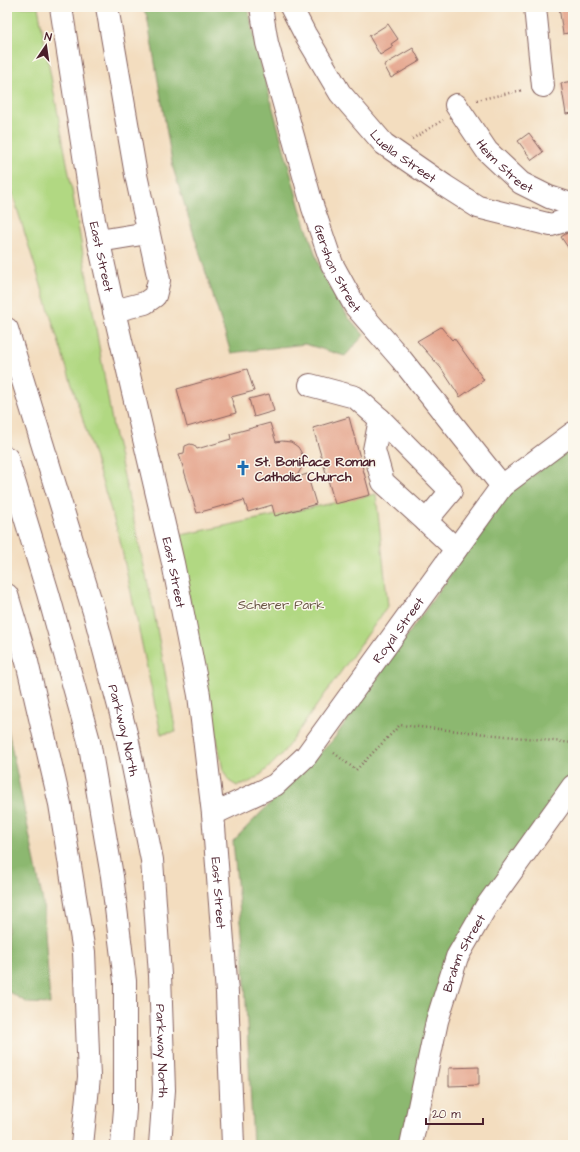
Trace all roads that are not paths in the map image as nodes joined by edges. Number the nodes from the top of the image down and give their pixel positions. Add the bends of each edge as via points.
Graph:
1 (61, 7) edge
2 (107, 7) edge
3 (261, 7) edge
4 (292, 7) edge
5 (535, 7) edge
6 (543, 86) road end
7 (458, 108) road end
8 (573, 205) edge
9 (573, 218) edge
10 (148, 233) junction
11 (99, 241) junction
12 (114, 311) junction
13 (7, 329) edge
14 (310, 385) dead end
15 (380, 418) junction
16 (573, 433) edge
17 (7, 458) edge
18 (502, 486) junction
19 (426, 521) junction
20 (456, 549) junction
21 (7, 595) edge
22 (573, 786) edge
23 (213, 814) junction
24 (82, 1145) edge
25 (122, 1145) edge
26 (160, 1145) edge
27 (233, 1145) edge
28 (411, 1145) edge

1 - 11 main road, East Street
2 - 10 main road
3 - 18 main road, Gershon Street via 267,43 313,208 332,264 355,306 401,359
4 - 9 main road, Luella Street via 340,93 384,144 478,207 551,225
5 - 6 main road
7 - 8 main road, Heim Street via 487,151 522,183 549,197
10 - 11 main road
10 - 12 main road via 159,280 155,296 145,303
11 - 12 main road, East Street
12 - 23 main road, East Street via 173,563 199,695
13 - 26 main road, Parkway North via 94,612 127,737 152,860 164,1090
14 - 15 main road via 355,397
15 - 19 main road via 374,450 383,482
15 - 19 main road via 451,491
16 - 18 main road, Royal Street
17 - 25 main road via 89,741 112,876 125,981 125,1109
18 - 20 main road, Royal Street
19 - 20 main road
20 - 23 main road, Royal Street via 306,756 275,785
21 - 24 main road via 60,804 84,952 89,1077
22 - 28 main road, Brahm Street via 486,907 457,957 437,1021
23 - 27 main road, East Street via 227,993

